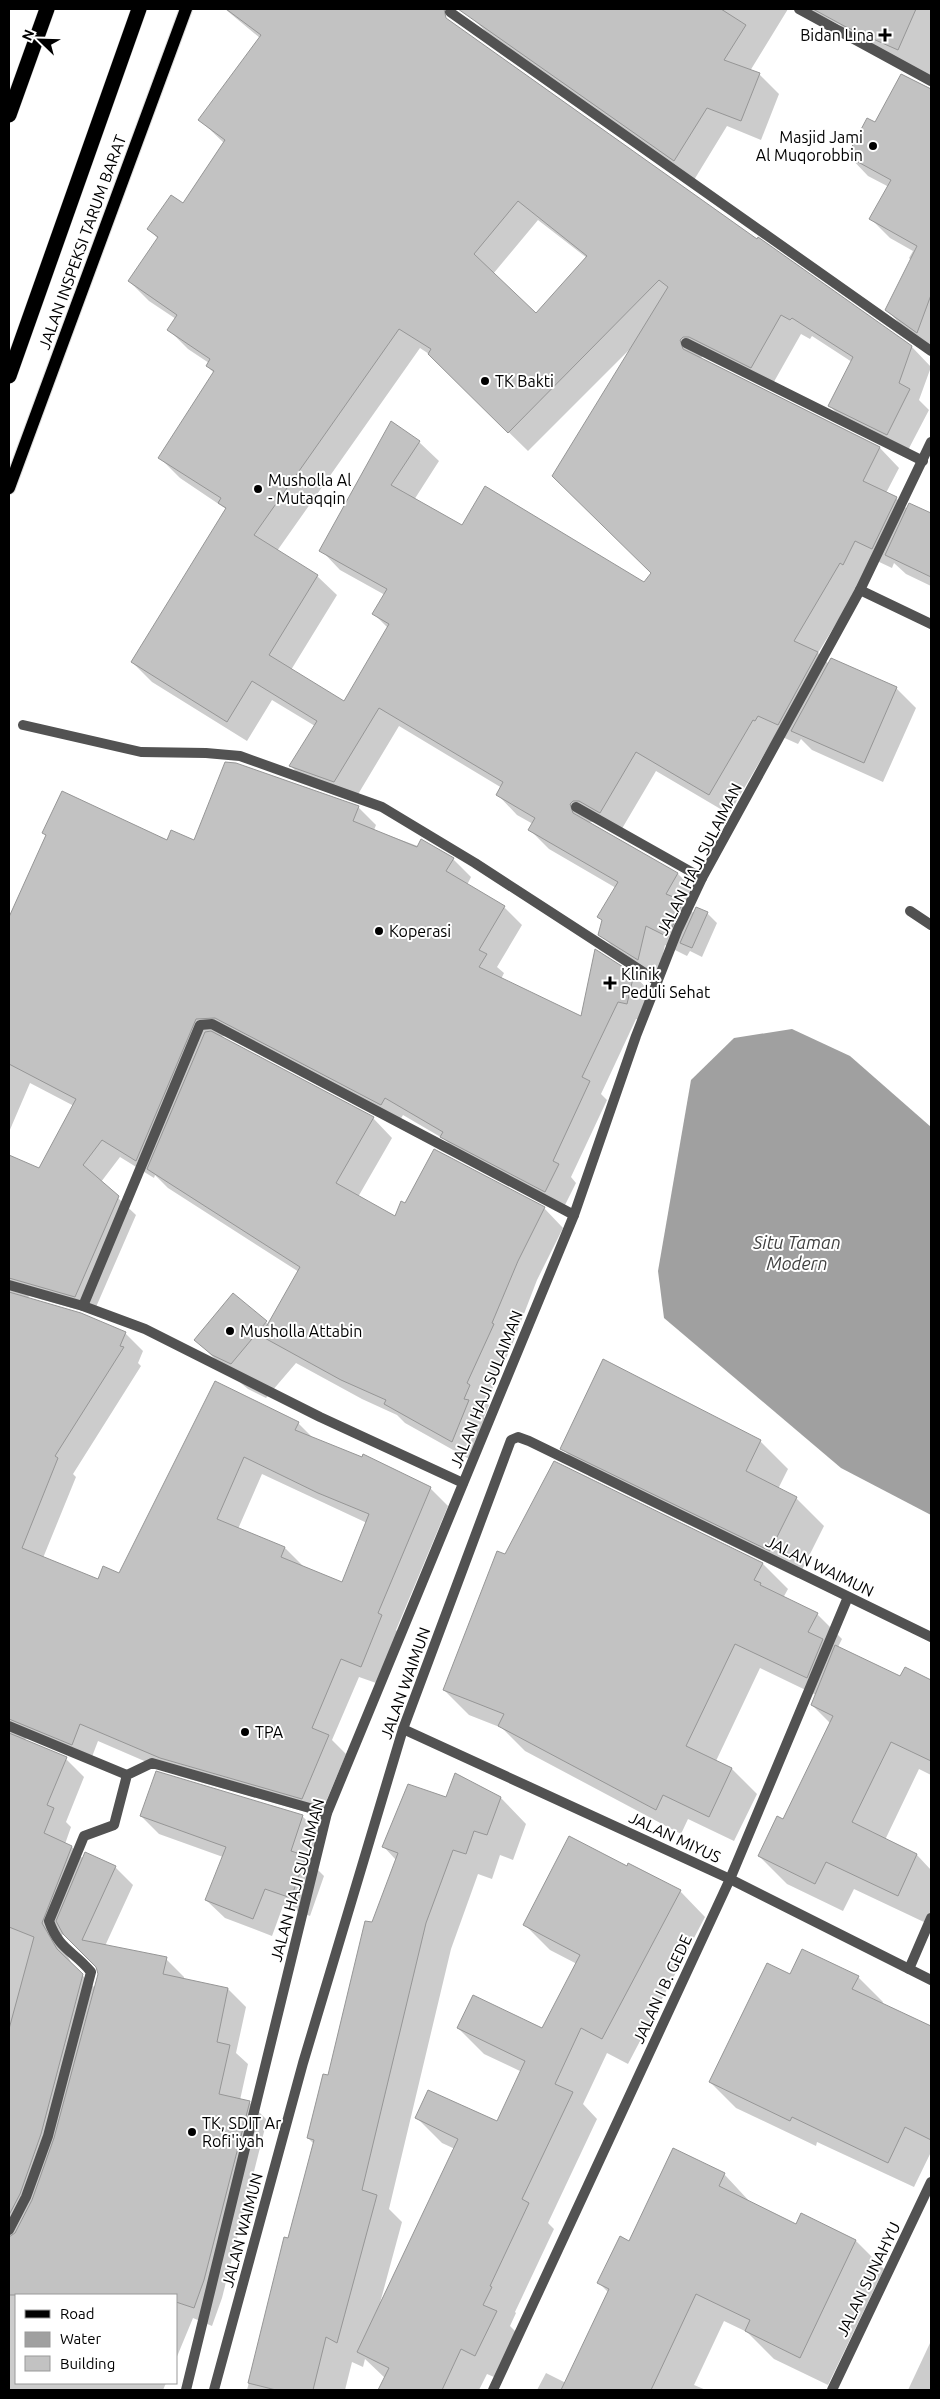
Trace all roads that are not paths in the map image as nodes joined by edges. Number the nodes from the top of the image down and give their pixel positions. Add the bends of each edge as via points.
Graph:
1 (48, 9) edge
2 (139, 9) edge
3 (186, 9) edge
4 (452, 9) edge
5 (799, 9) edge
6 (931, 81) edge
7 (9, 115) edge
8 (686, 344) dead end
9 (931, 351) edge
10 (9, 376) edge
11 (931, 442) edge
12 (923, 461) junction
13 (9, 488) edge
14 (860, 590) junction
15 (931, 624) edge
16 (23, 726) dead end
17 (576, 807) dead end
18 (702, 878) junction
19 (910, 911) dead end
20 (931, 925) edge
21 (657, 981) junction
22 (574, 1215) junction
23 (9, 1285) edge
24 (83, 1306) junction
25 (464, 1483) junction
26 (848, 1597) junction
27 (931, 1638) edge
28 (9, 1726) edge
29 (403, 1730) junction
30 (127, 1775) junction
31 (327, 1813) junction
32 (730, 1879) junction
33 (931, 1918) edge
34 (908, 1969) junction
35 (931, 1980) edge
36 (931, 2182) edge
37 (9, 2230) edge
38 (186, 2390) edge
39 (214, 2390) edge
40 (493, 2390) edge
41 (832, 2390) edge

1 - 7 highway
2 - 10 highway
3 - 13 main road, JALAN INSPEKSI TARUM BARAT
4 - 9 street via 450,12
5 - 6 street
8 - 12 street
11 - 12 street, JALAN HAJI SULAIMAN
12 - 14 street, JALAN HAJI SULAIMAN
14 - 15 street
14 - 18 street, JALAN HAJI SULAIMAN
16 - 21 street via 140,752 240,756 382,807
17 - 18 street
18 - 21 street, JALAN HAJI SULAIMAN
19 - 20 street
21 - 22 street, JALAN HAJI SULAIMAN
22 - 24 street via 206,1023 200,1025
22 - 25 street, JALAN HAJI SULAIMAN
23 - 24 street
24 - 25 street via 145,1329 320,1418
25 - 31 street, JALAN HAJI SULAIMAN
26 - 27 street, JALAN WAIMUN
26 - 29 street, JALAN WAIMUN via 529,1441 515,1438 508,1446
26 - 32 street, JALAN I B. GEDE
28 - 30 street
29 - 32 street, JALAN MIYUS
29 - 39 street, JALAN WAIMUN via 304,2063
30 - 31 street via 152,1763
30 - 37 street via 114,1825 84,1836 50,1921 54,1936 91,1972 48,2136 26,2196
31 - 38 street, JALAN HAJI SULAIMAN
32 - 34 street, JALAN MIYUS
32 - 40 street, JALAN I B. GEDE
33 - 34 street
34 - 35 street, JALAN MIYUS
36 - 41 street, JALAN SUNAHYU

